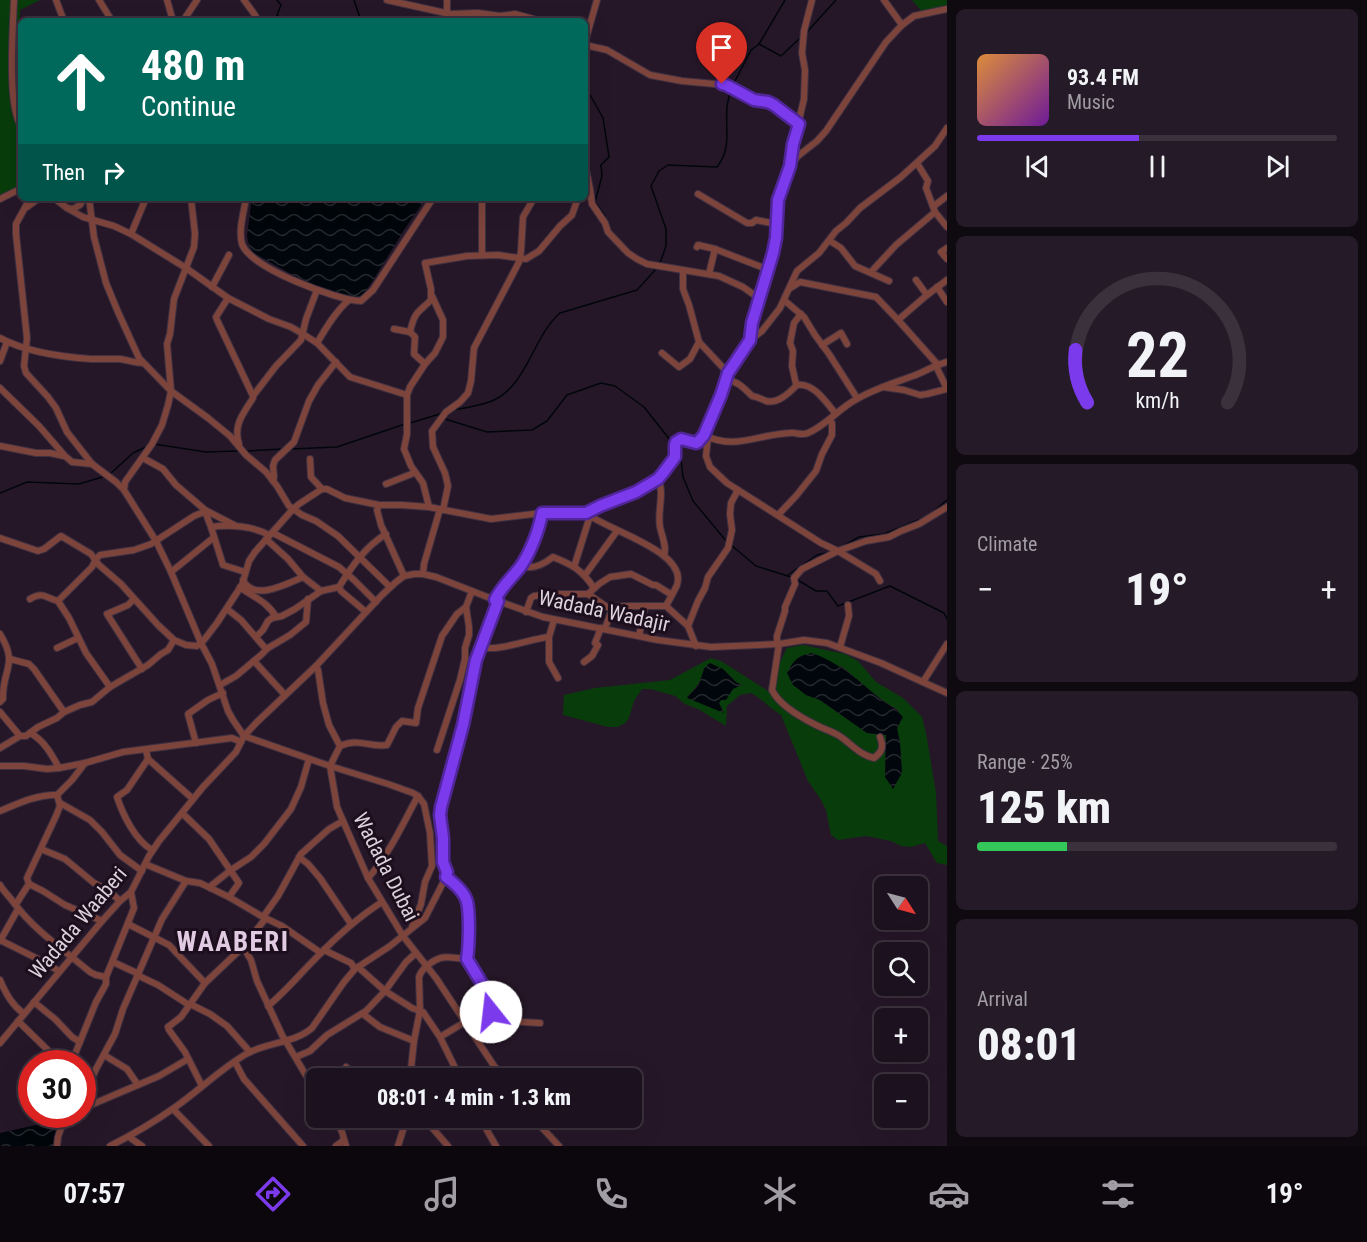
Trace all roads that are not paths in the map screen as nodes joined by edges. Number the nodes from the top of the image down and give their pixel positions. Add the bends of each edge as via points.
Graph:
1 (14, 0) edge
2 (56, 0) edge
3 (99, 0) edge
4 (167, 0) edge
5 (196, 0) edge
6 (244, 0) edge
7 (387, 0) edge
8 (447, 0) edge
9 (597, 0) edge
10 (812, 0) edge
11 (884, 0) edge
12 (947, 9) edge
13 (450, 16) edge
14 (63, 18) edge
15 (110, 18) edge
16 (172, 18) edge
17 (185, 18) edge
18 (257, 18) edge
19 (530, 18) edge
20 (902, 25) junction
21 (588, 33) edge
22 (588, 45) edge
23 (18, 122) edge
24 (799, 124) junction
25 (947, 128) edge
26 (917, 163) junction
27 (790, 166) junction
28 (588, 187) edge
29 (18, 191) edge
30 (698, 194) dead end
31 (947, 196) edge
32 (0, 199) edge
33 (27, 201) edge
34 (35, 201) edge
35 (58, 201) edge
36 (82, 201) edge
37 (89, 201) edge
38 (145, 201) edge
39 (191, 201) edge
40 (246, 201) edge
41 (431, 201) edge
42 (482, 201) edge
43 (532, 201) edge
44 (577, 201) edge
45 (25, 208) junction
46 (67, 208) junction
47 (935, 209) junction
48 (91, 219) junction
49 (776, 224) junction
50 (947, 227) edge
51 (131, 234) junction
52 (830, 241) junction
53 (697, 247) dead end
54 (947, 248) edge
55 (715, 249) junction
56 (229, 255) dead end
57 (482, 255) junction
58 (520, 258) junction
59 (947, 259) edge
60 (186, 268) junction
61 (769, 270) junction
62 (683, 271) junction
63 (871, 272) junction
64 (709, 274) junction
65 (916, 280) dead end
66 (947, 280) edge
67 (889, 281) dead end
68 (212, 287) junction
69 (937, 288) junction
70 (788, 289) junction
71 (317, 290) junction
72 (927, 295) junction
73 (432, 296) junction
74 (228, 298) junction
75 (760, 299) junction
76 (349, 300) junction
77 (784, 300) junction
78 (947, 302) edge
79 (801, 314) junction
80 (898, 320) junction
81 (394, 329) dead end
82 (410, 332) junction
83 (303, 334) junction
84 (0, 338) edge
85 (750, 340) junction
86 (7, 342) junction
87 (699, 342) junction
88 (317, 343) junction
89 (847, 344) dead end
90 (822, 345) junction
91 (26, 348) junction
92 (662, 353) dead end
93 (0, 361) edge
94 (336, 362) junction
95 (947, 362) edge
96 (143, 363) junction
97 (425, 364) junction
98 (937, 365) junction
99 (727, 376) junction
100 (797, 385) junction
101 (882, 387) junction
102 (0, 388) edge
103 (947, 389) edge
104 (171, 391) junction
105 (407, 395) junction
106 (253, 396) junction
107 (857, 398) junction
108 (835, 413) junction
109 (830, 420) junction
110 (706, 436) junction
111 (0, 446) edge
112 (240, 447) junction
113 (65, 456) junction
114 (143, 458) junction
115 (310, 459) dead end
116 (92, 464) junction
117 (414, 473) junction
118 (658, 479) junction
119 (273, 481) junction
120 (386, 484) dead end
121 (322, 489) junction
122 (738, 489) junction
123 (124, 490) junction
124 (379, 506) junction
125 (429, 507) junction
126 (947, 507) edge
127 (293, 509) junction
128 (442, 510) junction
129 (204, 511) junction
130 (542, 513) junction
131 (588, 514) junction
132 (778, 515) junction
133 (211, 527) junction
134 (239, 527) junction
135 (616, 531) junction
136 (386, 534) junction
137 (269, 536) junction
138 (0, 538) edge
139 (213, 538) junction
140 (156, 541) junction
141 (838, 551) junction
142 (664, 556) junction
143 (360, 557) junction
144 (96, 559) junction
145 (521, 565) junction
146 (574, 567) junction
147 (171, 572) junction
148 (245, 572) junction
149 (347, 573) junction
150 (423, 574) junction
151 (585, 575) junction
152 (404, 576) junction
153 (303, 577) junction
154 (243, 580) junction
155 (880, 581) dead end
156 (240, 587) junction
157 (339, 587) junction
158 (390, 587) junction
159 (594, 588) junction
160 (321, 591) junction
161 (472, 591) junction
162 (588, 594) junction
163 (672, 595) junction
164 (30, 599) dead end
165 (134, 599) junction
166 (308, 599) junction
167 (57, 601) junction
168 (496, 601) junction
169 (376, 602) junction
170 (848, 605) dead end
171 (611, 606) junction
172 (645, 606) junction
173 (666, 606) junction
174 (466, 607) junction
175 (227, 609) junction
176 (366, 612) junction
177 (526, 612) junction
178 (276, 616) junction
179 (554, 620) junction
180 (688, 626) junction
181 (603, 628) junction
182 (0, 634) edge
183 (639, 636) junction
184 (256, 637) junction
185 (549, 637) junction
186 (78, 638) junction
187 (174, 640) junction
188 (201, 643) junction
189 (778, 644) junction
190 (947, 644) edge
191 (696, 646) junction
192 (481, 647) junction
193 (840, 647) junction
194 (57, 648) dead end
195 (266, 649) junction
196 (10, 659) junction
197 (254, 662) junction
198 (584, 662) dead end
199 (0, 666) edge
200 (316, 666) junction
201 (8, 669) junction
202 (142, 669) junction
203 (558, 678) dead end
204 (923, 682) junction
205 (220, 685) junction
206 (110, 687) junction
207 (222, 693) junction
208 (947, 693) edge
209 (456, 694) junction
210 (285, 695) junction
211 (468, 698) junction
212 (0, 702) edge
213 (0, 712) edge
214 (64, 712) junction
215 (30, 733) junction
216 (20, 736) junction
217 (880, 736) dead end
218 (243, 739) junction
219 (196, 742) junction
220 (340, 746) junction
221 (0, 748) edge
222 (146, 750) junction
223 (437, 750) dead end
224 (148, 759) junction
225 (309, 759) junction
226 (85, 763) junction
227 (0, 766) edge
228 (330, 766) junction
229 (59, 768) junction
230 (57, 795) junction
231 (418, 796) junction
232 (193, 799) junction
233 (60, 803) junction
234 (0, 811) edge
235 (182, 813) junction
236 (343, 821) junction
237 (40, 849) junction
238 (152, 850) junction
239 (299, 857) junction
240 (146, 864) junction
241 (231, 870) junction
242 (142, 872) junction
243 (446, 877) junction
244 (368, 878) junction
245 (186, 881) junction
246 (28, 884) junction
247 (0, 885) edge
248 (210, 888) junction
249 (131, 892) junction
250 (229, 897) junction
251 (120, 901) junction
252 (382, 902) junction
253 (17, 907) junction
254 (264, 917) junction
255 (102, 921) junction
256 (128, 924) junction
257 (351, 924) junction
258 (412, 927) junction
259 (1, 936) edge
260 (403, 936) junction
261 (154, 937) junction
262 (243, 947) junction
263 (322, 951) junction
264 (416, 953) junction
265 (72, 956) junction
266 (467, 959) junction
267 (113, 962) junction
268 (427, 965) junction
269 (356, 968) junction
270 (59, 971) junction
271 (139, 975) junction
272 (106, 977) junction
273 (0, 980) edge
274 (205, 983) junction
275 (385, 991) junction
276 (34, 1002) junction
277 (189, 1004) junction
278 (495, 1005) junction
279 (268, 1006) junction
280 (420, 1010) junction
281 (24, 1014) junction
282 (363, 1014) junction
283 (18, 1021) junction
284 (465, 1022) junction
285 (540, 1023) dead end
286 (2, 1034) edge
287 (473, 1034) junction
288 (440, 1036) junction
289 (286, 1041) junction
290 (414, 1041) junction
291 (80, 1042) junction
292 (0, 1043) edge
293 (48, 1050) edge
294 (77, 1050) edge
295 (250, 1052) junction
296 (104, 1055) junction
297 (296, 1057) junction
298 (188, 1059) junction
299 (235, 1062) junction
300 (411, 1068) edge
301 (455, 1068) edge
302 (496, 1068) edge
303 (96, 1071) edge
304 (306, 1075) edge
305 (138, 1085) junction
306 (202, 1086) junction
307 (96, 1103) edge
308 (173, 1109) junction
309 (61, 1128) edge
310 (340, 1128) edge
311 (404, 1128) edge
312 (432, 1128) edge
313 (486, 1128) edge
314 (542, 1128) edge
315 (129, 1137) junction
316 (345, 1143) edge
317 (57, 1146) edge
318 (110, 1146) edge
319 (142, 1146) edge
320 (209, 1146) edge
321 (303, 1146) edge
322 (336, 1146) edge
323 (398, 1146) edge
324 (448, 1146) edge
325 (496, 1146) edge
326 (559, 1146) edge

1 - 23 street via 12,77
2 - 14 street
3 - 15 street
4 - 16 street
5 - 17 street
6 - 18 street
7 - 13 street
8 - 13 street
9 - 21 street
10 - 24 street via 804,31 805,86
11 - 20 street
12 - 20 street via 914,16
13 - 19 street via 478,13
20 - 27 street via 886,42 826,131
22 - 24 street via 607,50 650,75 726,85 754,100 774,105
24 - 27 street
25 - 26 street
26 - 47 street via 928,181 926,188
26 - 52 street via 861,208
27 - 49 street via 778,200
28 - 62 street via 591,204 608,232 628,253 642,262
29 - 32 street
30 - 49 street via 743,222
31 - 47 street
33 - 45 street
34 - 45 street
35 - 46 street
36 - 46 street via 77,208
37 - 48 street
38 - 51 street
39 - 60 street via 194,247
40 - 71 street via 241,235 245,250 267,267
41 - 76 street via 373,290 361,301
42 - 57 street
43 - 58 street via 523,217
44 - 58 street via 572,215 539,251 526,259
45 - 91 street via 16,224 16,234
46 - 48 street
47 - 50 street
47 - 63 street
48 - 51 street
48 - 96 street via 111,297
49 - 61 street
51 - 60 street
52 - 63 street via 855,266
52 - 70 street via 797,271
53 - 55 street
54 - 59 street via 941,252
55 - 61 street
55 - 64 street
56 - 68 street
57 - 58 street
57 - 73 street via 425,263
58 - 128 street via 474,348 468,393 432,431 433,447 448,486
60 - 68 street
60 - 104 street via 174,299 167,344
61 - 75 street
62 - 64 street
62 - 87 street via 683,289
63 - 67 street
64 - 75 street via 733,282
65 - 72 street
66 - 69 street
68 - 74 street
69 - 72 street
69 - 78 street
70 - 77 street
70 - 80 street via 800,282 876,297
71 - 76 street
71 - 83 street
72 - 80 street
73 - 82 street via 415,315
73 - 97 street via 443,320 443,337
74 - 83 street
74 - 106 street via 216,317
75 - 85 street
76 - 88 street
77 - 79 street
77 - 85 street via 762,331
79 - 90 street
79 - 100 street via 794,323 790,343
80 - 98 street
81 - 82 street
82 - 97 street via 415,337 414,354
83 - 88 street
83 - 106 street
84 - 86 street
85 - 99 street
86 - 91 street
86 - 93 street
87 - 92 street via 690,359 679,367
87 - 99 street
88 - 94 street
89 - 90 street via 841,333
90 - 107 street
91 - 96 street via 59,356
91 - 116 street via 26,373 56,408
94 - 105 street via 350,377
94 - 119 street via 313,394 294,442 275,460
95 - 98 street
96 - 104 street
97 - 105 street
98 - 101 street
98 - 103 street
99 - 100 street via 752,396 768,401 778,399
99 - 110 street
100 - 108 street via 810,388
101 - 103 street via 920,395
101 - 107 street
102 - 113 street
104 - 112 street via 223,429
104 - 114 street via 162,425
105 - 117 street via 404,449
106 - 112 street via 237,429
107 - 108 street
108 - 109 street
109 - 110 street via 803,434 789,432 729,442
109 - 132 street via 832,435 816,471
110 - 118 street via 696,443 681,439 676,442 675,457
110 - 122 street via 710,467
111 - 113 street
112 - 119 street
113 - 116 street via 78,464
114 - 123 street via 125,482
114 - 129 street via 163,469
115 - 121 street via 311,477
116 - 123 street
117 - 120 street
117 - 125 street via 423,483
118 - 131 street
118 - 142 street
119 - 127 street
121 - 124 street
121 - 127 street
122 - 132 street
122 - 180 street via 731,502 728,548 708,577
123 - 140 street
124 - 125 street
124 - 136 street
125 - 128 street
126 - 141 street via 920,525
127 - 137 street
127 - 143 street via 338,536
128 - 130 street via 491,519
128 - 150 street
129 - 133 street
129 - 134 street
129 - 140 street
130 - 131 street
130 - 145 street
131 - 135 street
131 - 146 street
132 - 141 street
133 - 134 street
133 - 139 street
134 - 137 street
135 - 142 street
135 - 151 street
136 - 143 street
136 - 152 street
137 - 148 street
137 - 149 street
137 - 153 street
138 - 144 street via 38,551 61,536
139 - 147 street
139 - 148 street via 223,565
140 - 144 street
140 - 147 street
141 - 155 street via 876,574
141 - 189 street via 802,569 794,578
142 - 163 street via 678,578
143 - 149 street
143 - 158 street
144 - 165 street
144 - 167 street
145 - 146 street via 539,566 553,557
145 - 168 street via 499,591
146 - 151 street
147 - 188 street
148 - 154 street
149 - 157 street
149 - 169 street
150 - 152 street, Wadada Wadajir
150 - 161 street, Wadada Wadajir
151 - 159 street
152 - 158 street
153 - 154 street via 261,592 245,585
153 - 160 street
154 - 156 street
156 - 175 street
156 - 178 street
157 - 160 street
157 - 176 street
158 - 169 street
159 - 162 street
159 - 163 street via 609,577 631,574
160 - 166 street
161 - 168 street, Wadada Wadajir
161 - 174 street
162 - 171 street via 602,605
162 - 177 street via 534,597
163 - 173 street
164 - 167 street via 41,594
165 - 187 street
165 - 202 street via 107,614
166 - 178 street
166 - 195 street via 306,622
167 - 186 street
168 - 177 street, Wadada Wadajir
168 - 192 street
169 - 176 street
170 - 193 street via 849,616
171 - 172 street
171 - 181 street
172 - 173 street
172 - 183 street
173 - 180 street
174 - 209 street via 470,627
174 - 220 street via 442,636 416,723 402,722 387,745 360,741
175 - 184 street
175 - 188 street
176 - 200 street
177 - 179 street, Wadada Wadajir
178 - 184 street
179 - 181 street, Wadada Wadajir
179 - 185 street
180 - 191 street
181 - 183 street, Wadada Wadajir
181 - 198 street via 592,656
182 - 196 street
183 - 191 street, Wadada Wadajir
184 - 195 street
185 - 192 street via 493,649
185 - 203 street via 549,662
186 - 194 street
186 - 206 street
187 - 188 street via 186,645
187 - 202 street via 168,650
188 - 205 street
189 - 191 street, Wadada Wadajir
189 - 193 street, Wadada Wadajir via 804,640
189 - 217 street via 772,690 784,705 840,736 866,757 874,758 880,753
190 - 204 street
192 - 211 street
193 - 204 street, Wadada Wadajir
195 - 197 street
196 - 201 street
196 - 214 street via 29,664
197 - 205 street
197 - 210 street
199 - 201 street
200 - 210 street
200 - 220 street via 329,725
201 - 212 street
202 - 206 street
204 - 208 street, Wadada Wadajir
205 - 207 street
206 - 214 street via 92,702
207 - 218 street
207 - 219 street via 188,714
209 - 211 street
209 - 223 street
210 - 218 street
211 - 243 street via 440,815
213 - 216 street
214 - 215 street
215 - 216 street
215 - 229 street via 48,749
216 - 221 street
218 - 219 street
218 - 225 street
218 - 232 street, Wadada Waaberi
219 - 222 street
220 - 228 street
222 - 224 street
222 - 226 street
224 - 232 street
224 - 238 street via 127,790 117,797 138,837
225 - 228 street
225 - 241 street via 291,809 264,844
226 - 229 street
226 - 230 street
227 - 229 street
228 - 231 street
228 - 236 street, Wadada Dubai
230 - 233 street
230 - 234 street
231 - 244 street
231 - 258 street via 424,804 430,833 432,866
232 - 235 street, Wadada Waaberi
233 - 237 street
233 - 242 street via 90,820 120,855
235 - 238 street, Wadada Waaberi
235 - 241 street via 209,839
236 - 239 street
236 - 244 street, Wadada Dubai
237 - 246 street
237 - 251 street via 64,859
238 - 240 street, Wadada Waaberi
239 - 254 street
239 - 257 street via 320,878
240 - 242 street, Wadada Waaberi
240 - 245 street
241 - 248 street
241 - 250 street via 239,882
242 - 249 street, Wadada Waaberi
243 - 258 street via 425,918
243 - 266 street via 467,900
244 - 252 street, Wadada Dubai
245 - 248 street
245 - 261 street
246 - 253 street
246 - 255 street
247 - 253 street
248 - 250 street
249 - 251 street, Wadada Waaberi
249 - 256 street via 134,908
250 - 254 street
251 - 255 street, Wadada Waaberi
252 - 257 street
252 - 260 street, Wadada Dubai
253 - 259 street
253 - 265 street via 45,936
254 - 262 street
254 - 263 street
255 - 265 street, Wadada Waaberi
256 - 261 street
256 - 267 street
257 - 263 street
258 - 260 street
259 - 270 street
260 - 264 street, Wadada Dubai
260 - 269 street
261 - 271 street
261 - 274 street via 174,950
262 - 274 street
262 - 279 street
263 - 269 street
263 - 279 street
264 - 268 street, Wadada Dubai
264 - 275 street
265 - 270 street, Wadada Waaberi
265 - 272 street via 96,975
266 - 268 street via 444,956
266 - 278 street
267 - 271 street
267 - 272 street
268 - 280 street via 419,977
268 - 284 street, Wadada Dubai
269 - 275 street
269 - 289 street via 312,1028
270 - 276 street, Wadada Waaberi
271 - 277 street
271 - 296 street
272 - 291 street
273 - 281 street
274 - 277 street
275 - 280 street
275 - 282 street
276 - 281 street, Wadada Waaberi
276 - 291 street
277 - 295 street via 227,1026
277 - 298 street via 168,1027
278 - 285 street via 513,1021
278 - 287 street via 491,1012 493,1020
279 - 289 street
280 - 288 street
280 - 290 street
281 - 283 street, Wadada Waaberi
282 - 290 street via 380,1027
282 - 297 street
283 - 286 street, Wadada Waaberi
283 - 293 street
284 - 287 street, Wadada Dubai
284 - 288 street
286 - 292 street, Wadada Waaberi
287 - 302 street, Wadada Dubai
288 - 301 street
289 - 295 street
289 - 297 street
290 - 300 street
291 - 294 street
295 - 299 street
296 - 303 street
296 - 305 street via 127,1069
297 - 304 street
298 - 305 street
298 - 306 street
299 - 306 street
299 - 321 street via 244,1079
305 - 307 street
306 - 308 street
308 - 315 street
308 - 320 street
309 - 317 street
310 - 316 street
311 - 323 street
312 - 324 street
313 - 325 street
314 - 326 street
315 - 318 street
315 - 319 street
316 - 322 street

